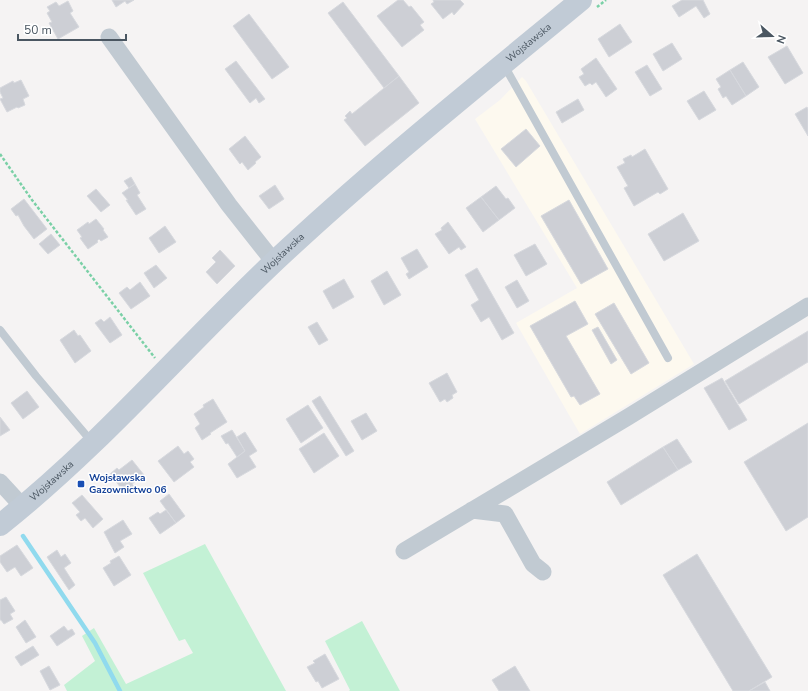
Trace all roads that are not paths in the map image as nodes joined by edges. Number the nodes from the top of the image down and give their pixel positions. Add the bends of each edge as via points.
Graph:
1 (588, 5) edge
2 (109, 37) dead end
3 (504, 64) junction
4 (274, 262) junction
5 (808, 306) edge
6 (0, 330) edge
7 (668, 358) dead end
8 (92, 443) junction
9 (0, 482) edge
10 (23, 506) junction
11 (472, 510) junction
12 (0, 525) edge
13 (404, 551) dead end
14 (543, 572) dead end

1 - 3 street, Wojsławska
2 - 4 street via 229,205
3 - 4 street, Wojsławska via 378,167
3 - 7 lane
4 - 8 street, Wojsławska
5 - 11 street
6 - 8 lane
8 - 10 street, Wojsławska
9 - 10 street
10 - 12 street, Wojsławska
11 - 13 street
11 - 14 street via 505,514 533,564

